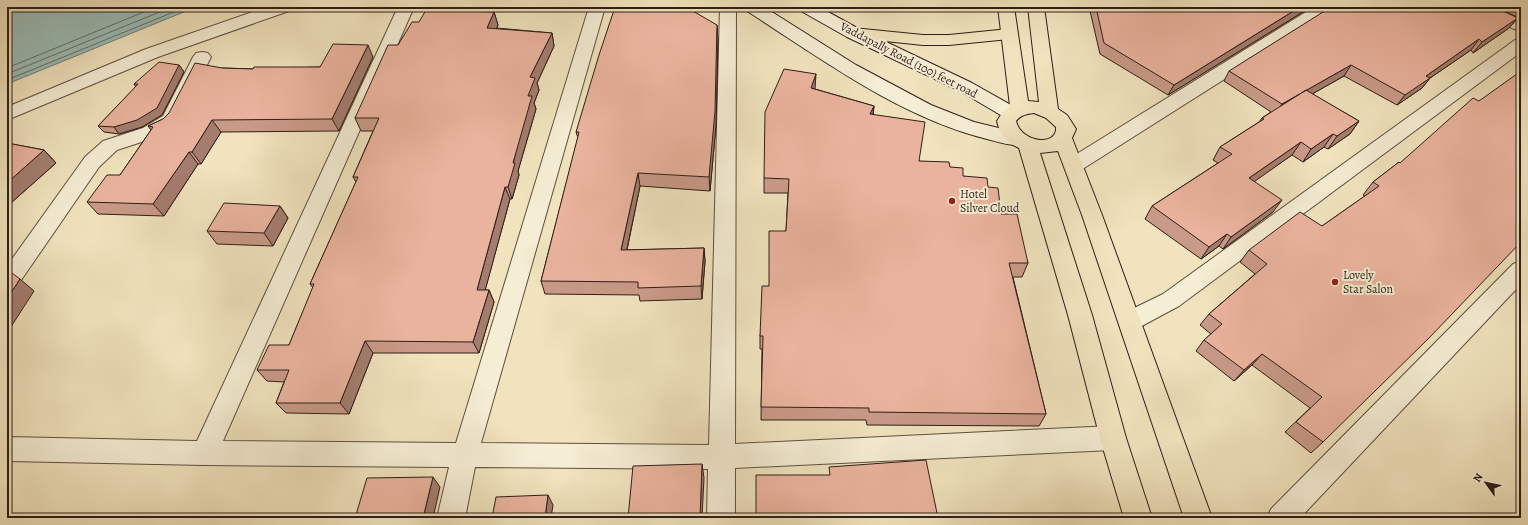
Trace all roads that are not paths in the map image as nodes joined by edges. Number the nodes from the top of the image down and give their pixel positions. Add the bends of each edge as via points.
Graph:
1 (284, 7) edge
2 (406, 7) edge
3 (597, 7) edge
4 (728, 7) edge
5 (753, 7) edge
6 (808, 7) edge
7 (1006, 7) edge
8 (1036, 7) edge
9 (1326, 7) edge
10 (1480, 7) edge
11 (1521, 27) edge
12 (853, 33) junction
13 (1009, 34) junction
14 (1521, 44) edge
15 (202, 57) dead end
16 (1015, 111) junction
17 (1049, 111) junction
18 (7, 114) edge
19 (1063, 139) junction
20 (1022, 142) junction
21 (1074, 165) junction
22 (1521, 270) edge
23 (7, 282) edge
24 (1130, 322) junction
25 (1113, 438) junction
26 (7, 449) edge
27 (205, 453) junction
28 (465, 455) junction
29 (722, 457) junction
30 (451, 518) edge
31 (721, 518) edge
32 (1138, 518) edge
33 (1198, 518) edge
34 (1281, 518) edge

1 - 18 street via 152,53
2 - 27 street
3 - 28 street
4 - 29 street
5 - 20 street via 840,63 896,95 951,121
6 - 12 street, Vaddapally Road (100) feet road
7 - 13 main road
8 - 17 main road
9 - 21 street
10 - 11 street
12 - 13 main road via 923,40
12 - 16 street, Vaddapally Road (100) feet road
13 - 16 main road
14 - 24 street via 1171,300
15 - 23 street via 170,120 151,134 112,144 101,151
16 - 17 main road via 1034,107
16 - 20 main road via 1006,121 1008,130
17 - 19 main road via 1061,119 1066,129
19 - 20 main road via 1054,145 1041,147
19 - 21 main road
20 - 25 main road via 1080,315
21 - 24 main road
22 - 34 street
24 - 33 main road
25 - 29 street
25 - 32 main road
26 - 27 street
27 - 28 street
28 - 29 street
28 - 30 street
29 - 31 street

